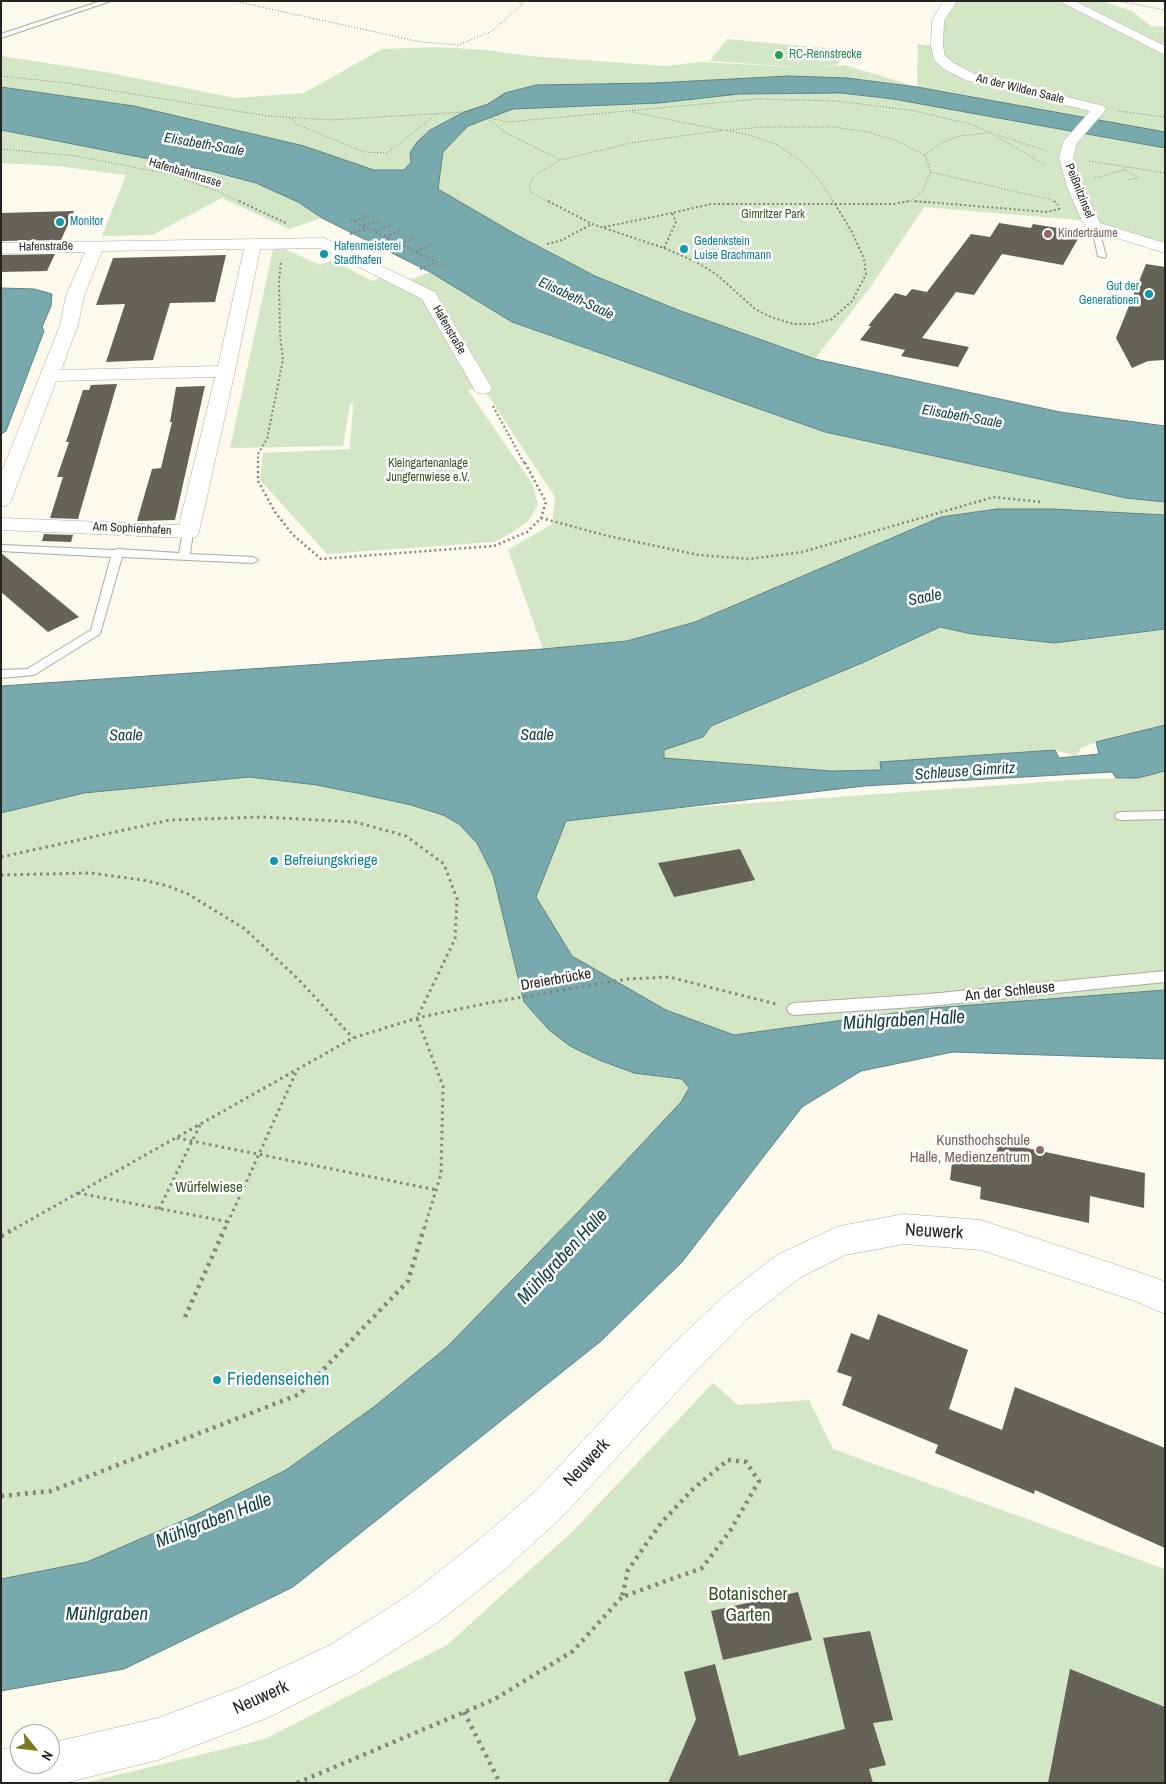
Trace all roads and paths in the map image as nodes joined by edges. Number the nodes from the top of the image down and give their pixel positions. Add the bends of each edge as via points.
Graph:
1 (108, 1) edge
2 (234, 1) edge
3 (516, 1) edge
4 (951, 1) edge
5 (1066, 1) edge
6 (1118, 1) edge
7 (1165, 10) edge
8 (1, 36) edge
9 (1165, 52) edge
10 (1, 76) edge
11 (626, 111) junction
12 (1097, 111) junction
13 (437, 114) junction
14 (1165, 116) edge
15 (291, 119) junction
16 (489, 119) junction
17 (725, 130) junction
18 (991, 133) junction
19 (1, 149) edge
20 (925, 155) junction
21 (1066, 158) junction
22 (560, 160) junction
23 (1092, 162) dead end
24 (1126, 167) junction
25 (1124, 170) junction
26 (931, 172) junction
27 (1165, 173) edge
28 (1129, 180) dead end
29 (1074, 183) junction
30 (1052, 200) dead end
31 (912, 201) junction
32 (835, 204) junction
33 (1060, 208) dead end
34 (672, 213) junction
35 (371, 215) dead end
36 (379, 221) dead end
37 (592, 224) junction
38 (391, 225) dead end
39 (364, 226) junction
40 (1094, 226) junction
41 (601, 227) junction
42 (368, 228) junction
43 (374, 231) junction
44 (400, 231) dead end
45 (349, 234) dead end
46 (385, 236) junction
47 (415, 238) dead end
48 (280, 243) junction
49 (324, 243) junction
50 (253, 244) junction
51 (400, 244) junction
52 (547, 244) dead end
53 (96, 246) junction
54 (430, 246) dead end
55 (1, 248) edge
56 (664, 248) junction
57 (1165, 248) edge
58 (416, 252) junction
59 (1102, 256) dead end
60 (437, 262) junction
61 (445, 266) dead end
62 (420, 269) dead end
63 (226, 371) junction
64 (50, 376) junction
65 (483, 388) joint
66 (1, 501) edge
67 (1041, 502) dead end
68 (541, 518) junction
69 (1, 524) edge
70 (188, 532) junction
71 (1, 548) edge
72 (118, 552) junction
73 (184, 556) junction
74 (254, 560) dead end
75 (1, 674) edge
76 (1165, 815) edge
77 (1122, 816) dead end
78 (1, 857) edge
79 (1, 875) edge
80 (1165, 976) edge
81 (794, 1009) joint
82 (418, 1018) junction
83 (354, 1038) junction
84 (298, 1069) junction
85 (200, 1124) junction
86 (176, 1138) junction
87 (192, 1141) junction
88 (259, 1155) junction
89 (437, 1190) junction
90 (78, 1193) junction
91 (159, 1209) junction
92 (228, 1222) junction
93 (1, 1236) edge
94 (1165, 1299) edge
95 (185, 1317) dead end
96 (1, 1496) edge
97 (622, 1597) junction
98 (464, 1712) junction
99 (1, 1770) edge
100 (297, 1783) edge
101 (500, 1783) edge

1 - 8 lane
2 - 3 path via 421,42 458,45 492,31 523,4
4 - 12 street, An der Wilden Saale via 938,21 937,46 938,56 949,66 970,76
5 - 9 street
6 - 7 path
10 - 15 path via 66,83
11 - 16 path via 508,122
11 - 17 path
11 - 18 path via 756,99 805,99 937,114
12 - 14 path
12 - 21 street, Peißnitzinsel via 1070,142
13 - 15 path
13 - 15 path via 387,153 364,152
13 - 16 path via 464,112
16 - 22 path via 506,134
17 - 20 path via 834,127 896,140
17 - 22 path via 631,143
17 - 32 path via 778,145 806,165
18 - 20 path via 960,136 941,143
18 - 21 path
18 - 29 path
19 - 49 path, Hafenbahntrasse via 76,156 169,174 260,210
20 - 26 path
21 - 29 street, Peißnitzinsel
22 - 37 path via 535,175 529,184 531,192
23 - 24 path
24 - 25 path
24 - 27 path
25 - 28 path via 1139,178
25 - 29 path
26 - 30 path
26 - 31 path via 921,193
29 - 40 street, Peißnitzinsel
31 - 32 path
31 - 33 path via 1047,212
32 - 34 path via 711,204
32 - 56 path via 864,259 866,274 852,301 824,322 794,324 773,318 755,308 716,274
34 - 41 path
34 - 56 path via 676,222
35 - 39 path via 352,221
36 - 39 path
37 - 41 path
37 - 52 path
38 - 43 path
39 - 42 path
40 - 57 street, Peißnitzinsel
40 - 59 lane
41 - 56 path
42 - 43 path
42 - 45 path
43 - 46 path
44 - 46 path
46 - 51 path
47 - 51 path
48 - 49 street, Hafenstraße
48 - 50 street, Hafenstraße
48 - 68 path via 282,268 278,280 283,360 267,439 258,454 258,481 274,512 293,535 321,559 494,546 527,532
49 - 65 street, Hafenstraße via 429,296
50 - 53 street, Hafenstraße
50 - 63 street, Am Sophienhafen
51 - 58 path
53 - 55 street, Hafenstraße
53 - 64 street via 75,296 69,325
54 - 58 path
58 - 60 path
60 - 61 path
60 - 62 path
63 - 64 street
63 - 70 street, Am Sophienhafen
64 - 66 street
65 - 68 path via 546,502
67 - 68 path via 994,497 802,552 749,559 699,555
69 - 70 street, Am Sophienhafen
70 - 73 lane
71 - 72 lane
72 - 73 lane
72 - 75 lane via 96,632 30,672
73 - 74 lane
76 - 77 lane
78 - 82 path via 170,820 262,816 355,822 406,836 444,864 457,899 455,940
79 - 83 path via 90,872 142,880 188,894 245,929
80 - 81 lane, An der Schleuse via 929,1000
81 - 82 path, Dreierbrücke via 669,977 627,978
82 - 83 path, Dreierbrücke
82 - 89 path via 443,1086 441,1174
83 - 84 path, Dreierbrücke
84 - 85 path, Dreierbrücke
84 - 88 path
85 - 86 path, Dreierbrücke
85 - 87 path
86 - 87 path
86 - 90 path, Dreierbrücke
87 - 88 path
87 - 91 path
88 - 89 path
88 - 92 path
89 - 96 path via 408,1281 300,1394 51,1491
90 - 91 path
90 - 93 path, Dreierbrücke
91 - 92 path
92 - 95 path
94 - 99 street, Neuwerk via 1144,1289 981,1235 904,1229 840,1241 789,1266 736,1306 550,1503 423,1609 344,1659 252,1703 158,1739 49,1765
97 - 97 path via 702,1568 730,1531 759,1481 746,1462 728,1460 693,1489 661,1523 628,1570
97 - 98 path via 573,1651 495,1699
98 - 100 path
98 - 101 path

